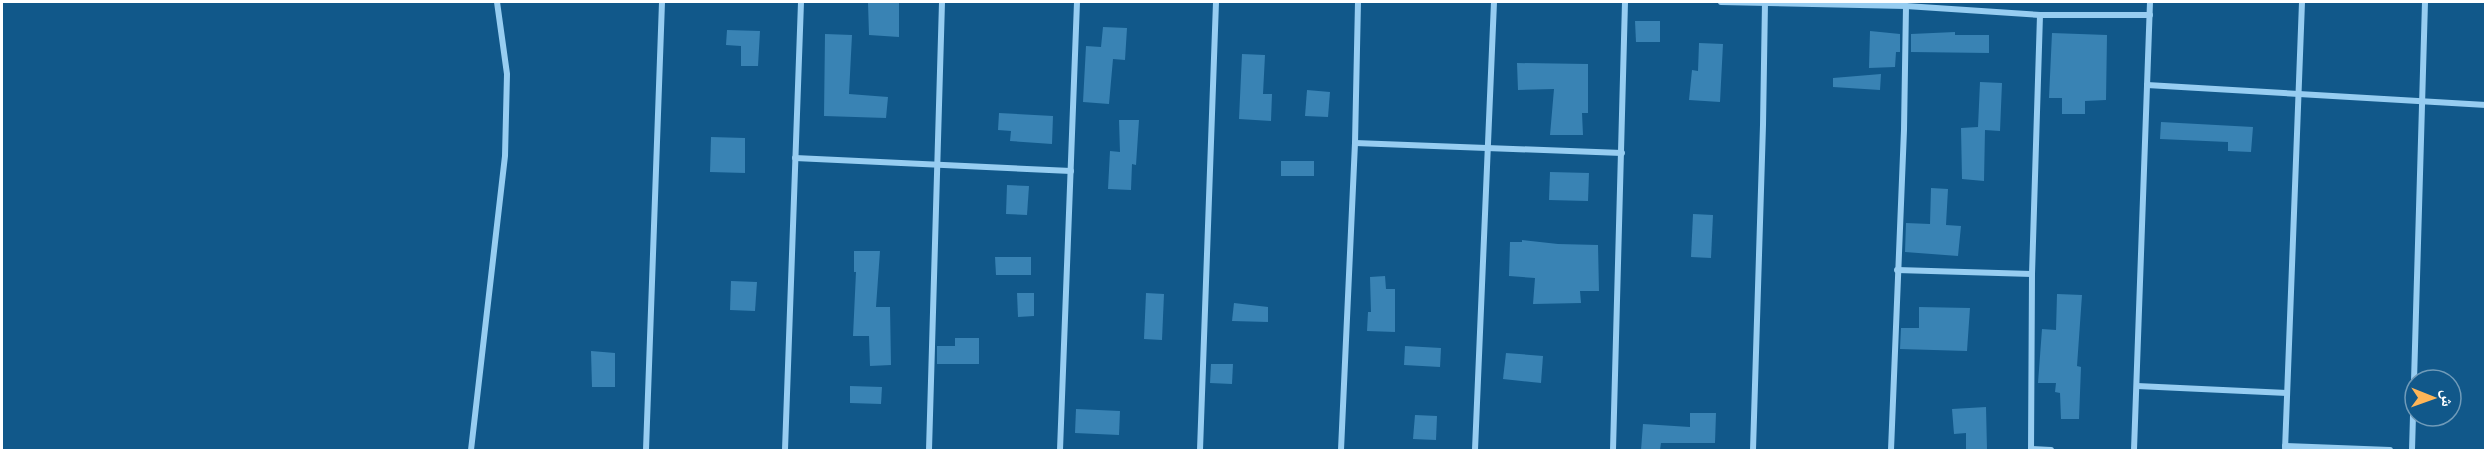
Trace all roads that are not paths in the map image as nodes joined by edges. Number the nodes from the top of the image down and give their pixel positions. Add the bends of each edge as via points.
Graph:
1 (497, 2) edge
2 (662, 2) edge
3 (801, 2) edge
4 (942, 2) edge
5 (1077, 2) edge
6 (1216, 2) edge
7 (1358, 2) edge
8 (1494, 2) edge
9 (1625, 2) edge
10 (1720, 2) edge
11 (1765, 2) edge
12 (2150, 2) edge
13 (2302, 2) edge
14 (2426, 2) edge
15 (1906, 6) junction
16 (2040, 15) junction
17 (2150, 15) junction
18 (2147, 85) junction
19 (2300, 92) junction
20 (2422, 100) junction
21 (2486, 105) edge
22 (1355, 143) junction
23 (1488, 148) junction
24 (1622, 153) junction
25 (795, 158) junction
26 (937, 165) junction
27 (1071, 171) junction
28 (1897, 270) junction
29 (2032, 274) junction
30 (2137, 386) junction
31 (2287, 393) junction
32 (2285, 448) edge
33 (471, 450) edge
34 (646, 450) edge
35 (784, 450) edge
36 (929, 450) edge
37 (1060, 450) edge
38 (1200, 450) edge
39 (1341, 450) edge
40 (1475, 450) edge
41 (1613, 450) edge
42 (1753, 450) edge
43 (1891, 450) edge
44 (2031, 450) edge
45 (2051, 450) edge
46 (2134, 450) edge
47 (2390, 450) edge
48 (2412, 450) edge

1 - 33 street via 507,74 505,156
2 - 34 street
3 - 25 street
4 - 26 street
5 - 27 street
6 - 38 street
7 - 22 street
8 - 23 street
9 - 24 street
10 - 11 street
11 - 15 street
11 - 42 street
12 - 17 street
13 - 19 street
14 - 20 street
15 - 16 street
15 - 28 street
16 - 17 street
16 - 29 street
17 - 18 street
18 - 19 street
18 - 30 street
19 - 20 street
19 - 31 street
20 - 21 street
20 - 48 street
22 - 23 street
22 - 39 street
23 - 24 street
23 - 40 street
24 - 41 street
25 - 26 street
25 - 35 street
26 - 27 street
26 - 36 street
27 - 37 street
28 - 29 street
28 - 43 street
29 - 44 street
30 - 31 street
30 - 46 street
31 - 32 street
32 - 47 street
44 - 45 street

